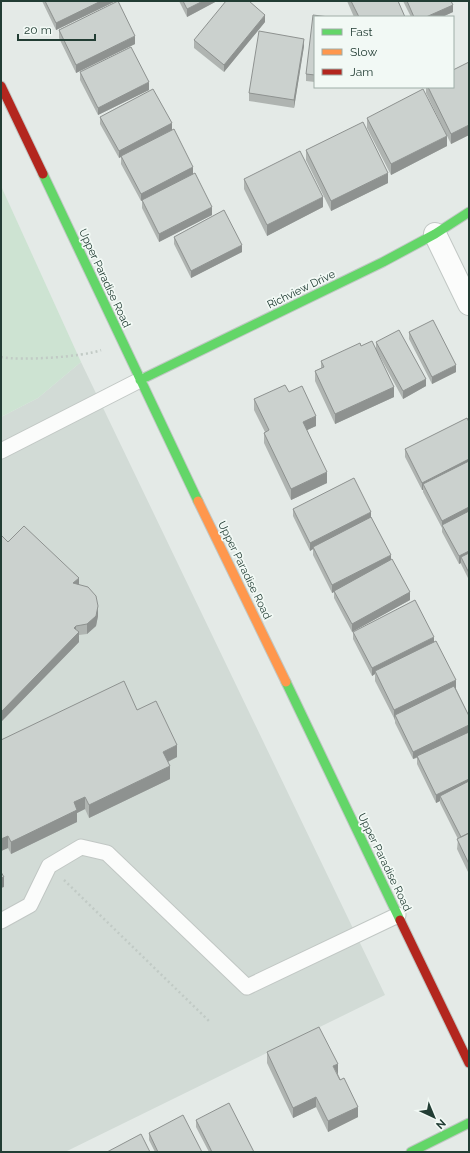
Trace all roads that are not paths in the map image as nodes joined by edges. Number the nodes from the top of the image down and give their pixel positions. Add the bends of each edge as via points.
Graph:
1 (1, 86) edge
2 (469, 212) edge
3 (435, 234) junction
4 (469, 304) edge
5 (140, 380) junction
6 (1, 451) edge
7 (398, 915) junction
8 (1, 921) edge
9 (469, 1063) edge
10 (469, 1123) edge
11 (411, 1152) edge

1 - 5 main road, Upper Paradise Road
2 - 3 main road, Richview Drive
3 - 4 street
3 - 5 main road, Richview Drive via 383,262
5 - 6 lane
5 - 7 main road, Upper Paradise Road
7 - 8 lane via 246,987 107,853 81,847 50,866 30,905
7 - 9 main road, Upper Paradise Road
10 - 11 main road

